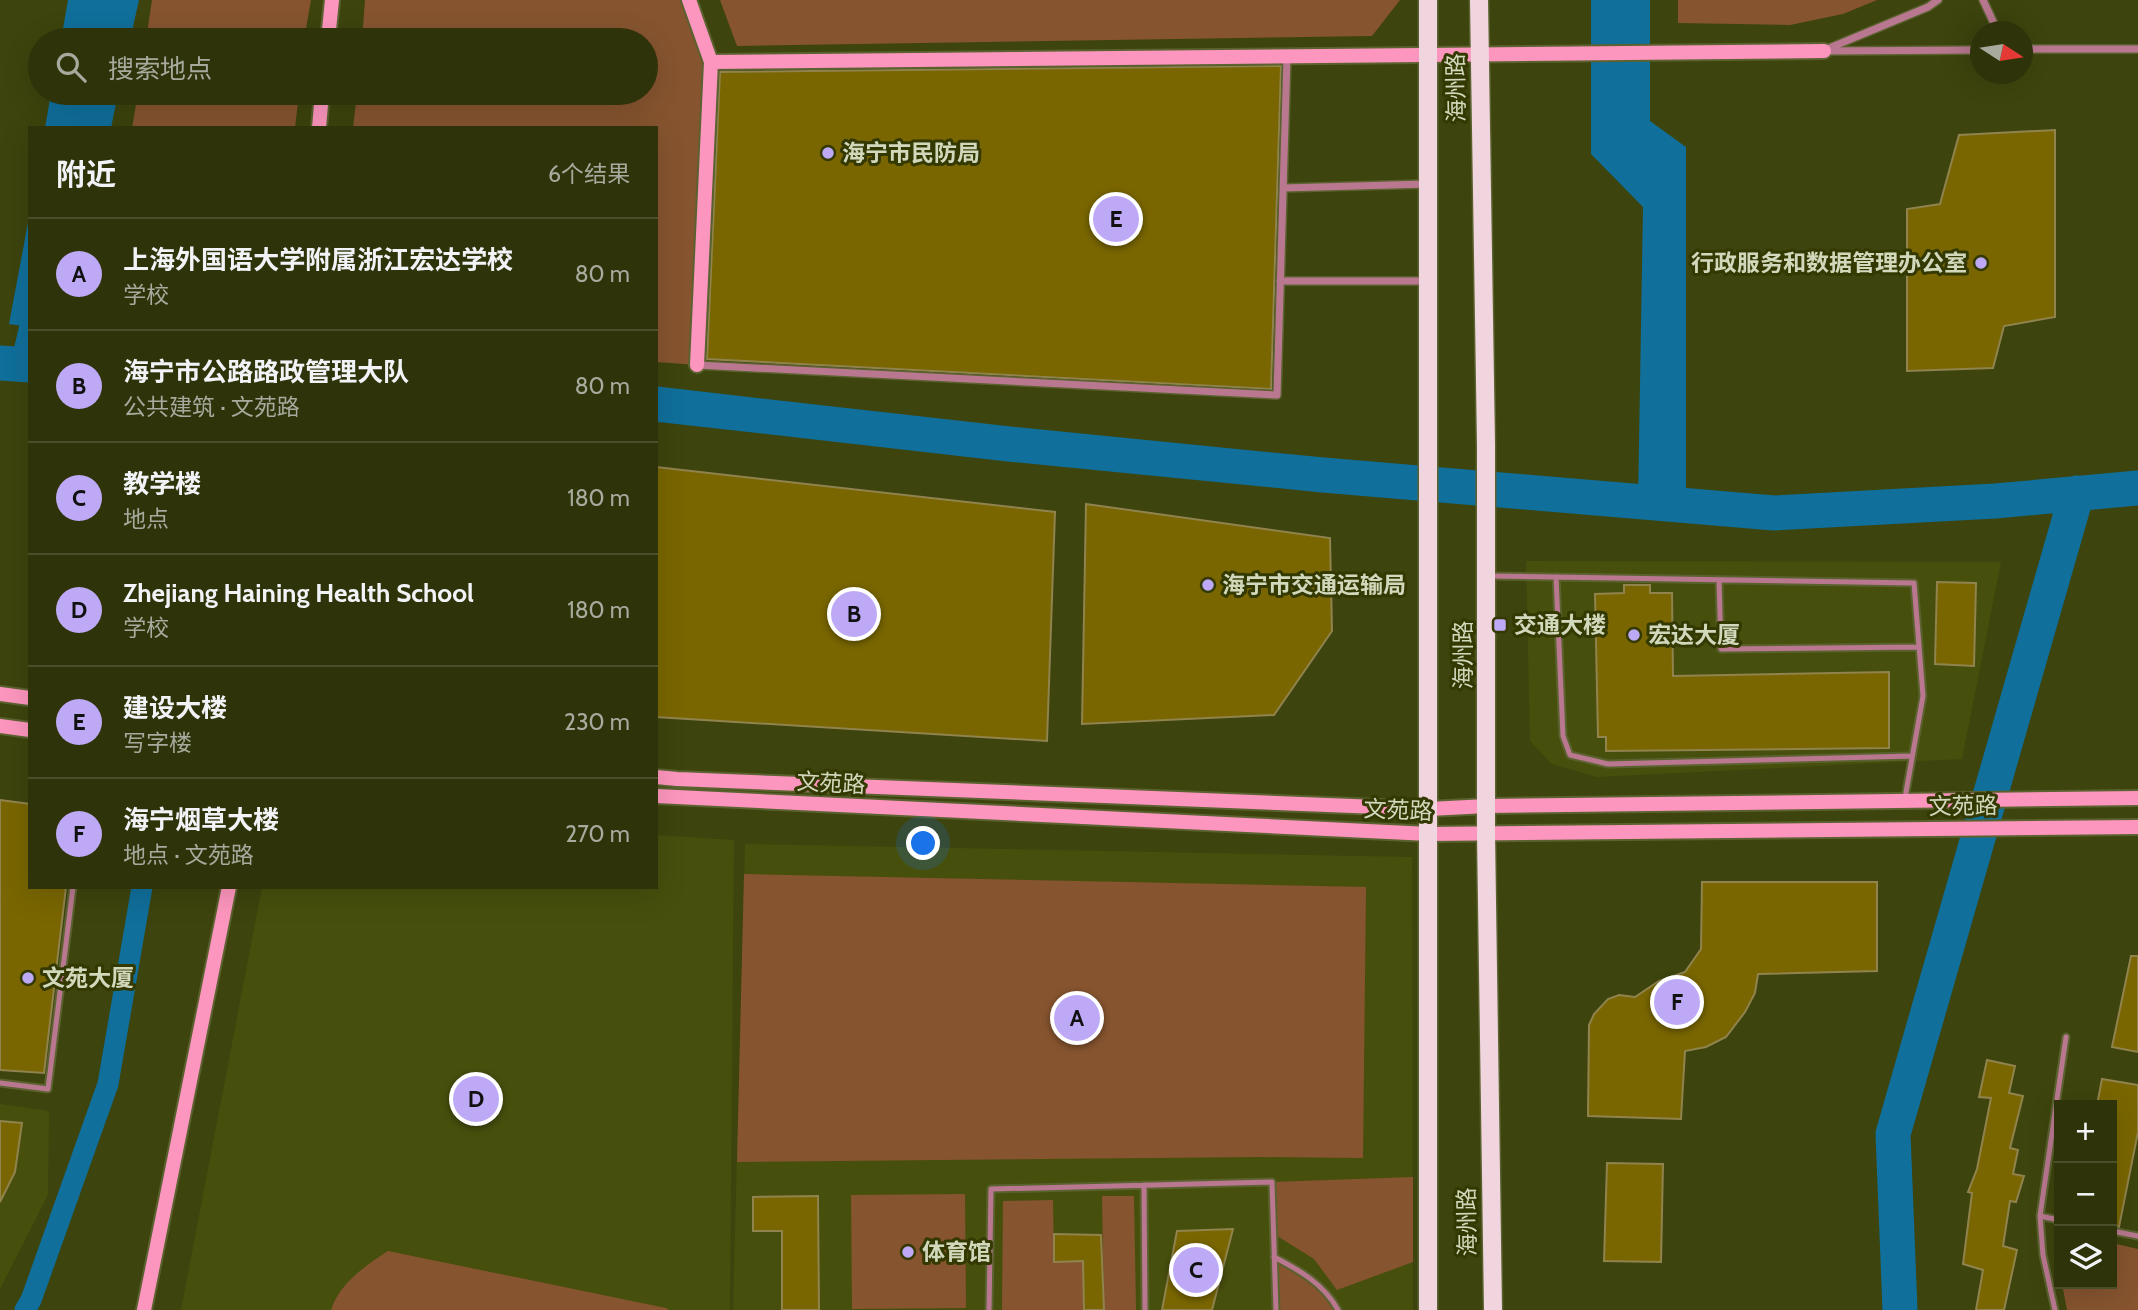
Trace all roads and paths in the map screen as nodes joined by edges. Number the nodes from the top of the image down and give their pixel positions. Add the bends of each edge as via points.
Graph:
1 (332, 0) edge
2 (689, 0) edge
3 (1427, 0) edge
4 (1479, 0) edge
5 (1938, 0) edge
6 (1983, 0) edge
7 (1993, 21) edge
8 (329, 28) edge
9 (2138, 49) edge
10 (1970, 50) edge
11 (2033, 50) edge
12 (1824, 51) junction
13 (1428, 55) junction
14 (1479, 55) junction
15 (1287, 56) junction
16 (710, 62) junction
17 (322, 105) edge
18 (319, 126) edge
19 (1428, 184) junction
20 (1283, 188) junction
21 (1280, 281) junction
22 (1428, 281) junction
23 (697, 365) joint
24 (1487, 576) junction
25 (1556, 576) junction
26 (1719, 580) junction
27 (1919, 647) junction
28 (0, 694) edge
29 (28, 698) edge
30 (0, 726) edge
31 (28, 730) edge
32 (1912, 756) junction
33 (658, 777) edge
34 (658, 796) edge
35 (2138, 798) edge
36 (1911, 801) junction
37 (1487, 806) junction
38 (1429, 809) junction
39 (2138, 827) edge
40 (1429, 834) junction
41 (1486, 834) junction
42 (73, 889) edge
43 (229, 889) edge
44 (2066, 1037) dead end
45 (0, 1083) edge
46 (1144, 1185) junction
47 (2040, 1216) junction
48 (2054, 1219) edge
49 (2117, 1232) edge
50 (2138, 1236) edge
51 (1274, 1256) junction
52 (144, 1310) edge
53 (989, 1310) edge
54 (1145, 1310) edge
55 (1276, 1310) edge
56 (1338, 1310) edge
57 (1428, 1310) edge
58 (1493, 1310) edge
59 (2054, 1310) edge

1 - 8 main road
2 - 16 main road
3 - 13 main road, 海州路
4 - 14 main road, 海州路
5 - 12 street
6 - 7 street
9 - 11 street
10 - 12 street
12 - 14 main road
13 - 14 main road
13 - 15 main road
13 - 19 main road, 海州路
14 - 24 main road, 海州路
15 - 16 main road
15 - 20 street
16 - 23 main road
17 - 18 main road
19 - 20 street
19 - 22 main road, 海州路
20 - 21 street
21 - 22 street
21 - 23 street via 1277,395
22 - 38 main road, 海州路
24 - 25 lane
24 - 37 main road, 海州路
25 - 26 lane
25 - 32 lane via 1563,736 1570,755 1608,764
26 - 27 lane via 1914,583
26 - 27 lane via 1721,649
27 - 32 lane via 1923,696
28 - 29 main road
30 - 31 main road
32 - 36 lane
33 - 38 main road, 文苑路
34 - 40 main road, 文苑路
35 - 36 main road, 文苑路
36 - 37 main road, 文苑路
37 - 38 main road, 文苑路
37 - 41 main road, 海州路
38 - 40 main road, 海州路
39 - 41 main road, 文苑路
40 - 41 main road, 文苑路
40 - 57 main road, 海州路
41 - 58 main road, 海州路
42 - 45 lane via 48,1090
43 - 52 main road
44 - 47 lane
46 - 51 lane via 1272,1182
46 - 53 lane via 991,1189
46 - 54 lane
47 - 48 lane
47 - 59 lane
49 - 50 lane
51 - 55 lane
51 - 56 lane via 1311,1278

